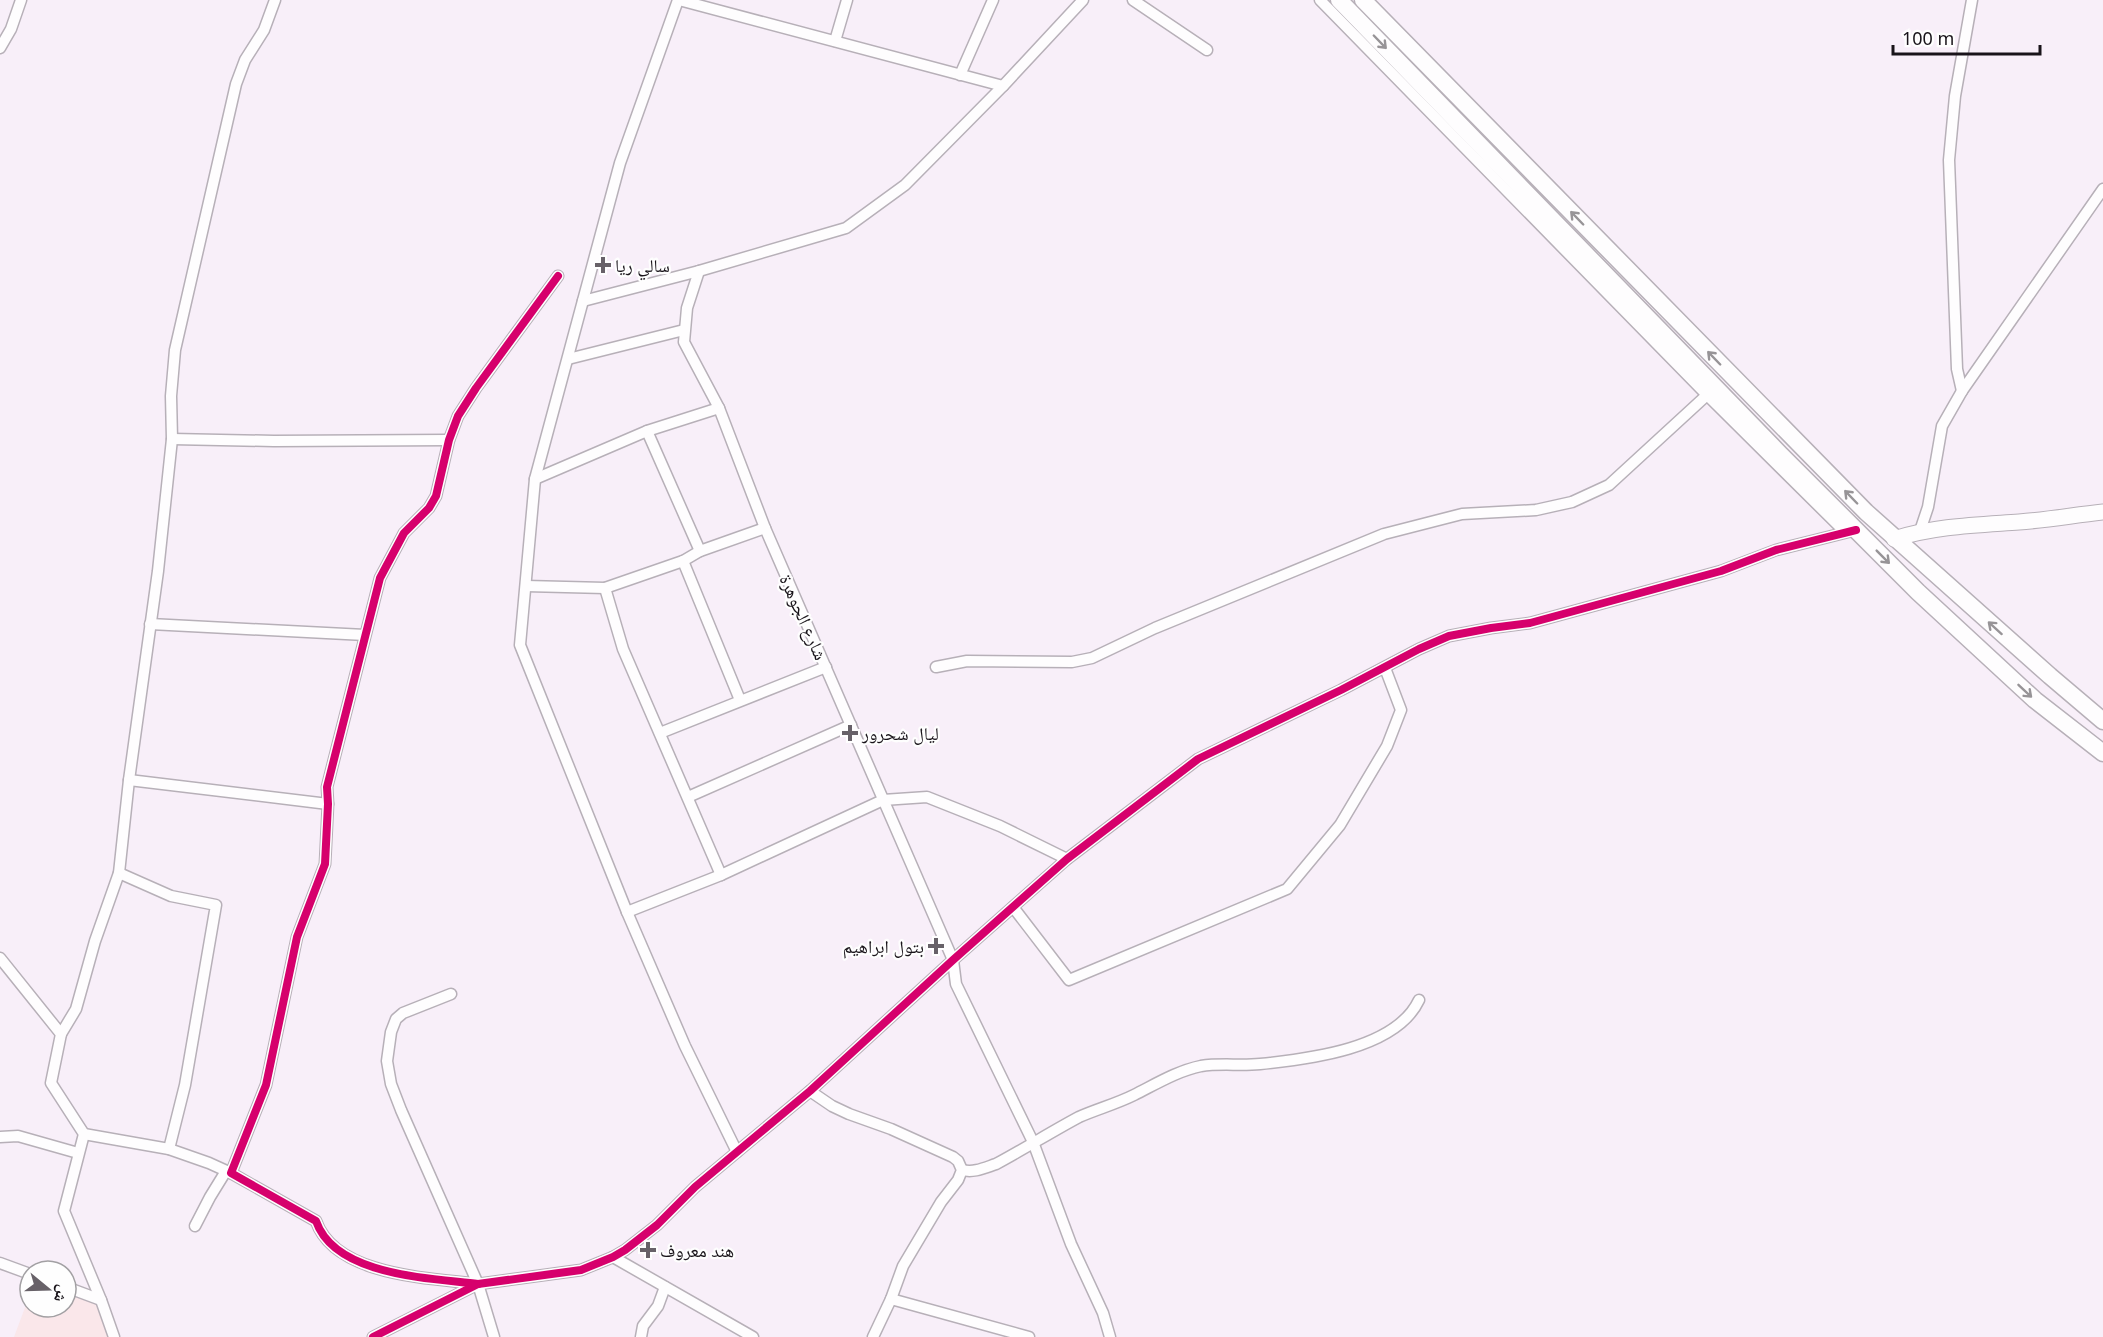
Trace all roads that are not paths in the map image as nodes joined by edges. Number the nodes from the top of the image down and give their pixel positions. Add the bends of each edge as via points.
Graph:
1 (21, 0) edge
2 (275, 0) edge
3 (679, 0) edge
4 (847, 0) edge
5 (993, 0) edge
6 (1083, 0) edge
7 (1133, 0) edge
8 (1320, 0) edge
9 (1339, 0) edge
10 (1363, 0) edge
11 (1972, 0) edge
12 (835, 41) junction
13 (0, 48) edge
14 (1207, 50) dead end
15 (960, 75) junction
16 (1003, 86) junction
17 (2103, 189) edge
18 (699, 271) junction
19 (558, 276) dead end
20 (583, 302) junction
21 (684, 330) junction
22 (568, 359) junction
23 (1962, 391) junction
24 (1707, 395) junction
25 (720, 408) junction
26 (647, 431) junction
27 (172, 439) junction
28 (449, 440) junction
29 (535, 479) junction
30 (2103, 512) edge
31 (765, 528) junction
32 (1850, 531) junction
33 (1920, 531) junction
34 (1894, 539) junction
35 (700, 551) junction
36 (683, 561) junction
37 (526, 586) junction
38 (605, 588) junction
39 (150, 624) junction
40 (365, 635) junction
41 (826, 667) junction
42 (936, 667) dead end
43 (1385, 668) junction
44 (740, 700) junction
45 (2103, 721) edge
46 (851, 725) junction
47 (660, 733) junction
48 (2103, 753) edge
49 (129, 780) junction
50 (688, 797) junction
51 (883, 800) junction
52 (328, 804) junction
53 (1067, 859) junction
54 (119, 873) junction
55 (721, 875) junction
56 (1013, 907) junction
57 (627, 912) junction
58 (0, 958) edge
59 (953, 960) junction
60 (451, 994) dead end
61 (1419, 1000) dead end
62 (61, 1034) junction
63 (810, 1091) junction
64 (84, 1134) junction
65 (0, 1137) edge
66 (1033, 1142) junction
67 (168, 1149) junction
68 (737, 1152) junction
69 (78, 1153) junction
70 (962, 1170) junction
71 (229, 1172) junction
72 (195, 1226) dead end
73 (613, 1257) junction
74 (0, 1263) edge
75 (18, 1270) edge
76 (478, 1284) junction
77 (665, 1287) junction
78 (78, 1291) edge
79 (891, 1299) junction
80 (101, 1300) junction
81 (732, 1331) edge
82 (114, 1337) edge
83 (373, 1337) edge
84 (494, 1337) edge
85 (641, 1337) edge
86 (753, 1337) edge
87 (873, 1337) edge
88 (1029, 1337) edge
89 (1110, 1337) edge

1 - 13 street
2 - 27 street via 236,84 175,350
3 - 12 street
3 - 20 street via 620,163
4 - 12 street
5 - 15 street
6 - 16 street
7 - 14 street
8 - 24 street
9 -> 32 main road
34 -> 10 main road
11 - 23 street via 1955,96 1949,160 1957,369
12 - 15 street
15 - 16 street
16 - 18 street via 905,185 846,228
17 - 23 street
18 - 20 street
18 - 21 street, شارع الجوهرة
19 - 28 street via 476,388 458,416
20 - 22 street
21 - 22 street
21 - 25 street, شارع الجوهرة via 684,342
22 - 29 street
23 - 33 street via 1942,426
24 - 32 street
24 - 42 street via 1609,485 1572,502 1536,510 1462,514 1384,534 1092,658 1072,662 967,661
25 - 26 street
25 - 31 street, شارع الجوهرة
26 - 29 street
26 - 35 street
27 - 28 street
27 - 39 street
28 - 40 street via 436,496 404,533 388,562
29 - 37 street
30 - 33 street
31 - 35 street
31 - 41 street, شارع الجوهرة
32 - 43 street via 1530,623 1449,636
32 -> 48 main road via 2035,700
33 - 34 street
45 -> 34 main road
35 - 36 street
36 - 38 street
36 - 44 street
37 - 38 street
37 - 57 street via 520,645
38 - 47 street via 623,649
39 - 40 street
39 - 49 street
40 - 52 street via 327,787
41 - 44 street
41 - 46 street, شارع الجوهرة
43 - 53 street via 1198,759
43 - 56 street via 1401,710 1387,746 1340,825 1287,889 1069,980
44 - 47 street
46 - 50 street
46 - 51 street, شارع الجوهرة
47 - 50 street
49 - 52 street
49 - 54 street
50 - 55 street
51 - 53 street via 927,797 1000,826
51 - 55 street
51 - 59 street, شارع الجوهرة
52 - 71 street via 325,864 297,937 266,1085
53 - 56 street
54 - 62 street via 76,1009
54 - 67 street via 171,896 216,905 185,1084
55 - 57 street
56 - 59 street
57 - 68 street via 685,1046
58 - 62 street
59 - 63 street
59 - 66 street, شارع الجوهرة via 956,984
60 - 76 street via 403,1012 396,1019 387,1061 401,1110
61 - 66 street via 1404,1021 1359,1045 1261,1064 1186,1070
62 - 64 street via 51,1083
63 - 68 street
63 - 70 street via 849,1114 953,1157
64 - 67 street
64 - 69 street
65 - 69 street via 18,1136
66 - 70 street via 996,1164 980,1170
66 - 89 street, شارع الجوهرة
67 - 71 street
68 - 73 street via 657,1225
69 - 80 street via 64,1210
70 - 79 street via 903,1266
71 - 72 street
71 - 76 street via 316,1221 320,1232 340,1253 388,1272
73 - 76 street via 581,1270
73 - 77 street
74 - 75 street
76 - 83 street
76 - 84 street
77 - 81 street
77 - 85 street via 658,1306 642,1326
78 - 80 street
79 - 87 street
79 - 88 street
80 - 82 street
81 - 86 street

